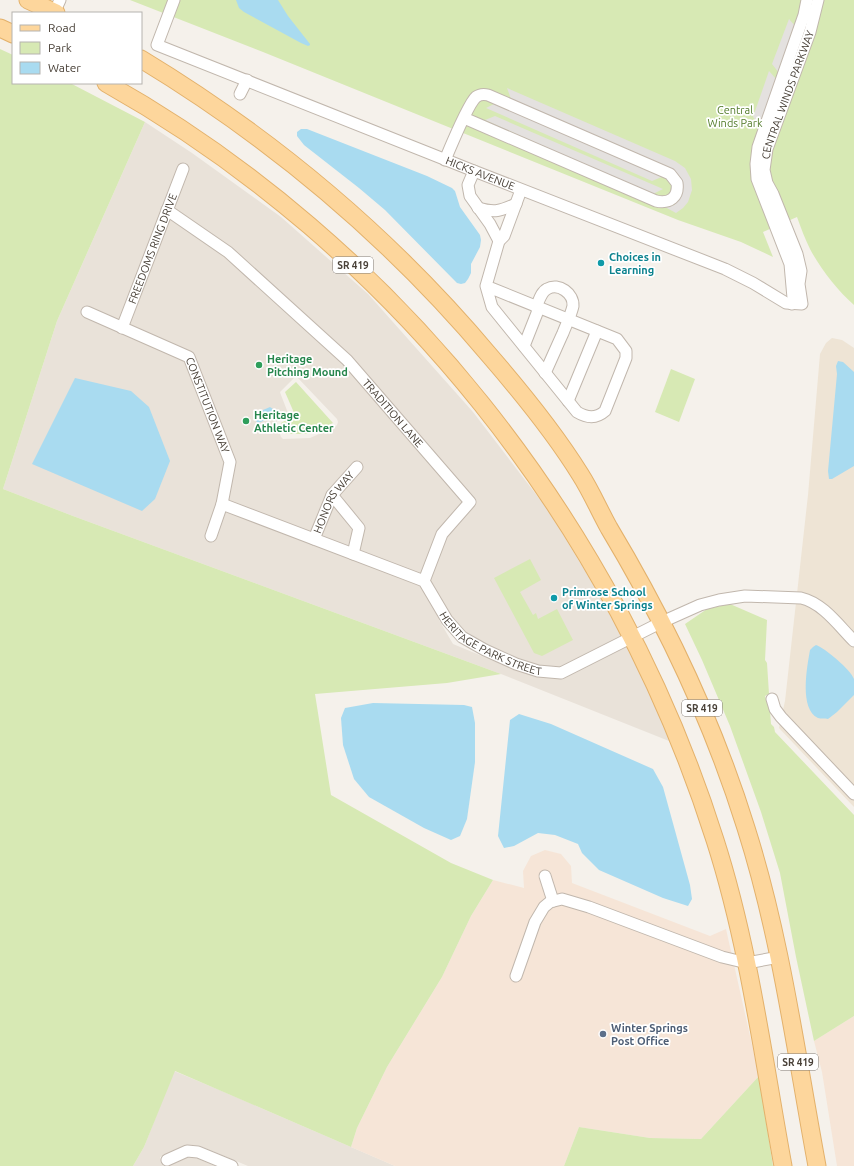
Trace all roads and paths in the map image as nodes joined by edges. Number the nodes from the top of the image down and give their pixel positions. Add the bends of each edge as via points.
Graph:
1 (28, 0) edge
2 (174, 0) edge
3 (807, 0) edge
4 (818, 0) edge
5 (56, 9) edge
6 (0, 28) edge
7 (12, 34) edge
8 (142, 61) edge
9 (247, 80) junction
10 (108, 84) edge
11 (240, 94) dead end
12 (464, 118) junction
13 (445, 160) junction
14 (183, 169) dead end
15 (474, 171) junction
16 (521, 190) junction
17 (516, 204) junction
18 (478, 208) junction
19 (167, 210) junction
20 (500, 241) junction
21 (486, 286) junction
22 (797, 304) junction
23 (538, 308) junction
24 (88, 312) dead end
25 (568, 320) junction
26 (122, 328) junction
27 (598, 331) junction
28 (524, 346) junction
29 (546, 373) junction
30 (568, 401) junction
31 (357, 467) dead end
32 (332, 495) junction
33 (222, 504) junction
34 (211, 536) dead end
35 (314, 539) junction
36 (353, 554) junction
37 (424, 580) junction
38 (662, 622) junction
39 (632, 637) junction
40 (854, 641) edge
41 (772, 699) dead end
42 (854, 794) edge
43 (545, 876) dead end
44 (553, 901) junction
45 (779, 957) junction
46 (747, 963) junction
47 (516, 976) dead end
48 (167, 1160) dead end
49 (232, 1166) edge
50 (783, 1166) edge
51 (817, 1166) edge

1 - 5 main road
2 - 9 street, HICKS AVENUE via 157,45
3 - 22 street, CENTRAL WINDS PARKWAY via 757,154 756,172 790,264 793,298
4 - 22 street, CENTRAL WINDS PARKWAY via 810,32 767,149 764,166 767,183 797,254 801,271
6 - 7 main road
8 - 38 main road, SR 419 via 210,103 288,160 383,242 445,304 531,405 582,477
9 - 11 street
9 - 13 street, HICKS AVENUE
10 - 39 main road, SR 419 via 196,139 262,187 325,240 388,299 475,395 528,464 591,562
12 - 12 street via 476,97 481,94 488,95 670,174 676,180 678,191 670,201 656,201
12 - 13 street
13 - 15 street, HICKS AVENUE
14 - 19 street, FREEDOMS RING DRIVE
15 - 16 street, HICKS AVENUE
15 - 18 street via 468,185 470,196
16 - 17 street
16 - 22 street, HICKS AVENUE via 725,269 786,303
17 - 18 street via 490,212
17 - 20 street
18 - 20 street
19 - 26 street, FREEDOMS RING DRIVE
19 - 37 street, TRADITION LANE via 228,252 347,360 470,502 442,534
20 - 21 street
21 - 23 street
21 - 28 street via 492,307
23 - 25 street
23 - 25 street via 548,288 558,287 566,290 573,306
23 - 28 street
24 - 26 street, CONSTITUTION WAY
25 - 27 street
25 - 29 street
26 - 33 street, CONSTITUTION WAY via 189,357 230,462
27 - 30 street
27 - 30 street via 617,339 626,351 626,358 606,411 600,416 590,417 577,412
28 - 29 street
29 - 30 street
31 - 32 street, HONORS WAY
32 - 35 street, HONORS WAY
32 - 36 street via 359,528
33 - 34 street, CONSTITUTION WAY
33 - 35 street
35 - 36 street
36 - 37 street
37 - 39 street, HERITAGE PARK STREET via 447,620 462,637 484,650 538,671 561,673
38 - 39 street, HERITAGE PARK STREET
38 - 40 street, HERITAGE PARK STREET via 700,605 719,600 745,596 801,598 821,608
38 - 45 main road, SR 419 via 682,662 732,786 772,919
39 - 46 main road, SR 419 via 670,716 701,798 727,882
41 - 42 street via 781,717
43 - 44 street
44 - 46 street via 562,899 575,902 722,957
44 - 47 street via 544,907 535,922
45 - 46 street
45 - 51 main road, SR 419
46 - 50 main road, SR 419
48 - 49 street via 187,1151 198,1152

